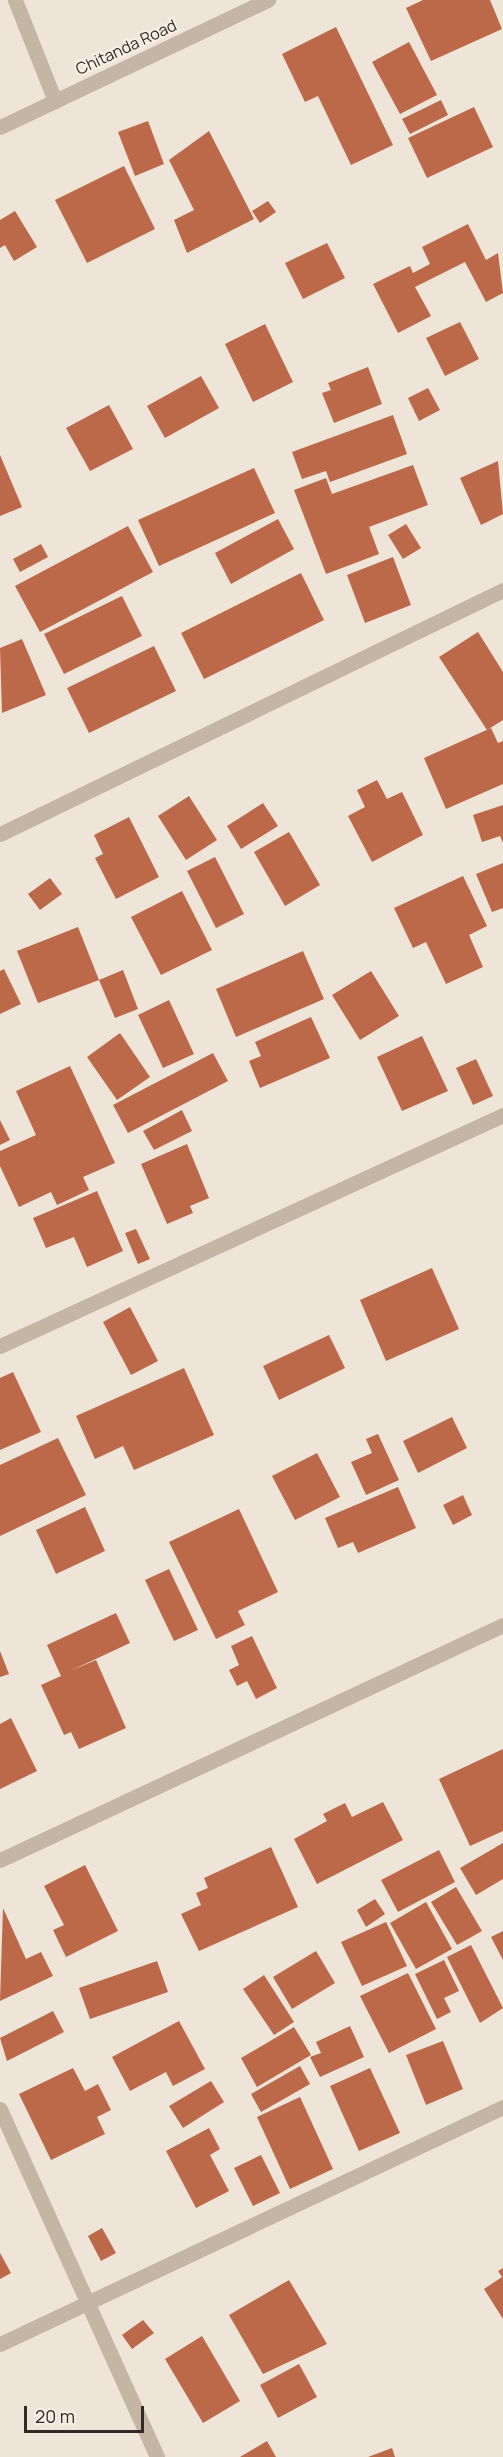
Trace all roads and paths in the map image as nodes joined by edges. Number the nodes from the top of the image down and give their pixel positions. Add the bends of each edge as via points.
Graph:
1 (15, 0) edge
2 (268, 0) edge
3 (55, 101) junction
4 (0, 127) edge
5 (503, 590) edge
6 (0, 834) edge
7 (503, 1115) edge
8 (0, 1346) edge
9 (503, 1625) edge
10 (0, 1860) edge
11 (503, 2107) edge
12 (0, 2109) edge
13 (85, 2304) junction
14 (0, 2344) edge
15 (157, 2457) edge

1 - 3 street
2 - 3 street, Chitanda Road
3 - 4 street, Chitanda Road
5 - 6 street
7 - 8 street
9 - 10 street
11 - 13 street
12 - 13 street
13 - 14 street
13 - 15 street

